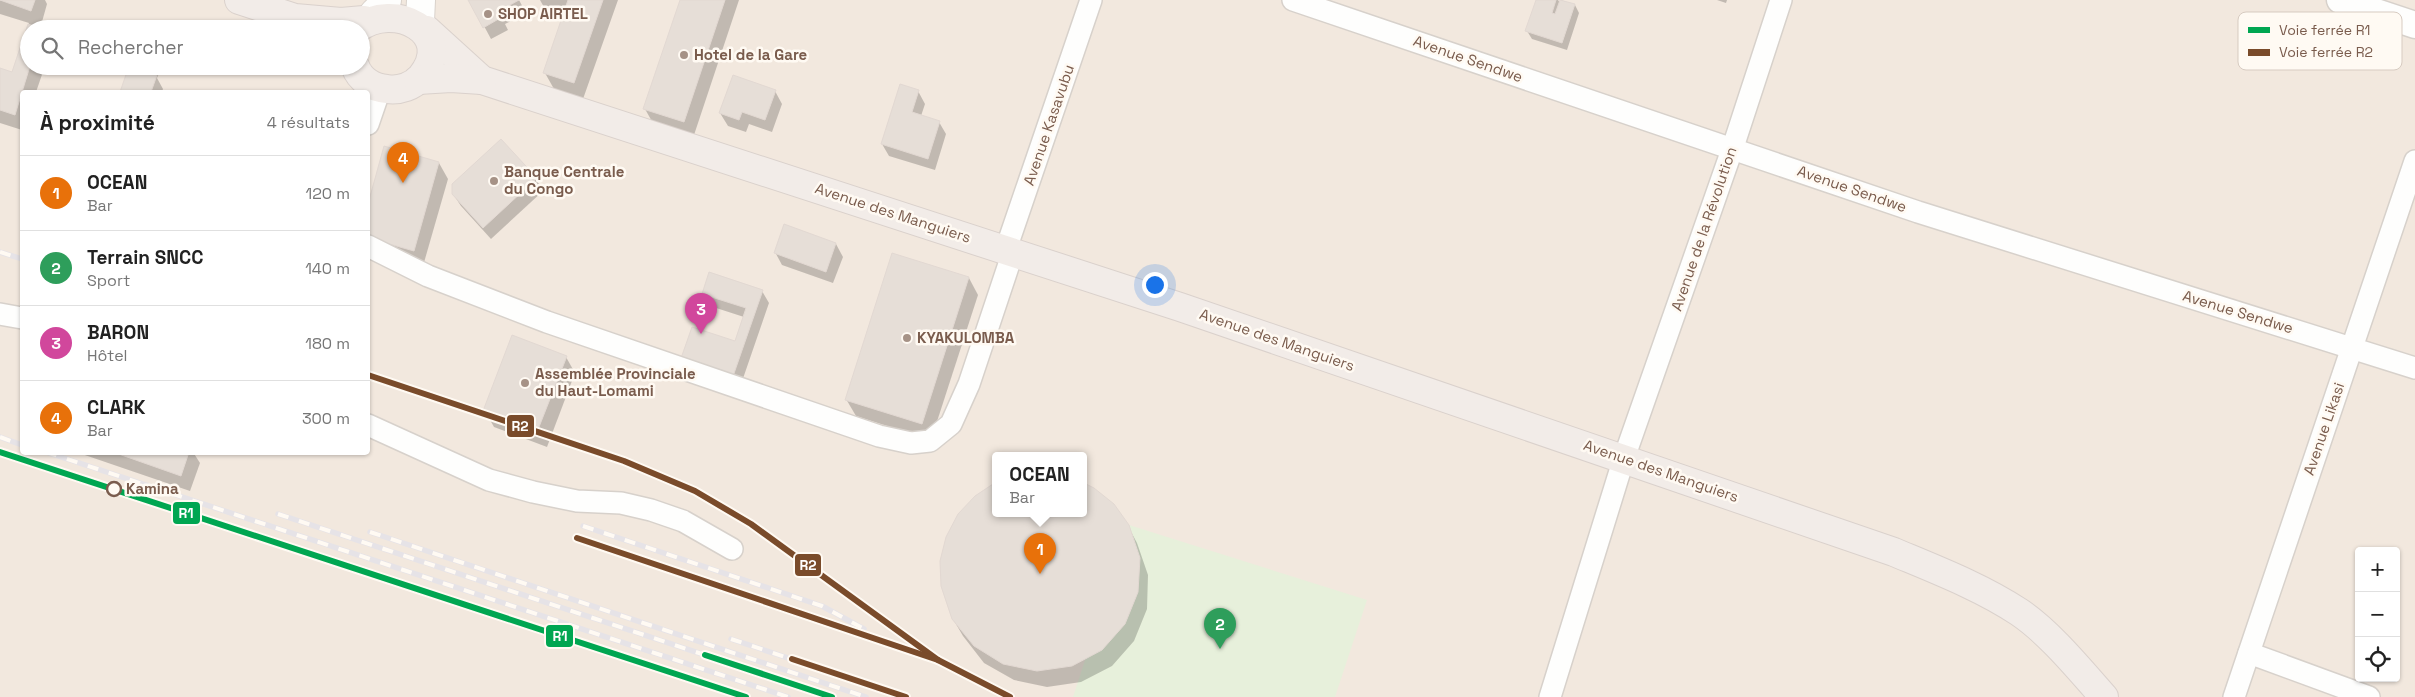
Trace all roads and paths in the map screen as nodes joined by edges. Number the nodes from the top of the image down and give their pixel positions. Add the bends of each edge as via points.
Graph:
1 (239, 0) edge
2 (1091, 0) edge
3 (1293, 0) edge
4 (1781, 0) edge
5 (2340, 0) edge
6 (2376, 12) edge
7 (370, 16) edge
8 (422, 17) edge
9 (291, 20) edge
10 (351, 20) edge
11 (2402, 21) edge
12 (2415, 25) edge
13 (361, 75) edge
14 (418, 80) junction
15 (482, 80) junction
16 (380, 89) junction
17 (370, 118) edge
18 (1733, 147) junction
19 (2415, 161) edge
20 (370, 247) edge
21 (1010, 251) junction
22 (0, 314) edge
23 (20, 318) edge
24 (2352, 347) junction
25 (2415, 368) edge
26 (370, 426) edge
27 (1624, 458) junction
28 (732, 549) dead end
29 (2249, 653) junction
30 (1550, 697) edge
31 (2104, 697) edge
32 (2234, 697) edge
33 (2369, 697) edge

1 - 9 highway, Avenue des Manguiers
2 - 21 street, Avenue Kasavubu
3 - 18 street, Avenue Sendwe
4 - 18 street, Avenue de la Révolution
5 - 6 street
7 - 8 highway, Avenue des Manguiers via 386,10 398,10
7 - 10 highway, Avenue des Manguiers
8 - 14 highway via 431,43 431,57
8 - 15 highway, Avenue des Manguiers
11 - 12 street
13 - 16 highway via 370,85
14 - 15 highway
14 - 16 highway via 406,88
15 - 21 highway, Avenue des Manguiers
16 - 17 street
18 - 24 street, Avenue Sendwe via 1918,212
18 - 27 street, Avenue de la Révolution
19 - 24 street, Avenue Likasi
20 - 21 street, Avenue Kasavubu via 428,276 547,322 878,436 911,443 930,442 951,424 969,384
21 - 27 highway, Avenue des Manguiers
22 - 23 street
24 - 25 street, Avenue Sendwe
24 - 29 street, Avenue Likasi
26 - 28 street via 489,480 568,499 621,503 651,510 683,522
27 - 30 street, Avenue de la Révolution
27 - 31 highway, Avenue des Manguiers via 1894,552 1993,596 2021,614 2068,657
29 - 32 street, Avenue Likasi
29 - 33 street

